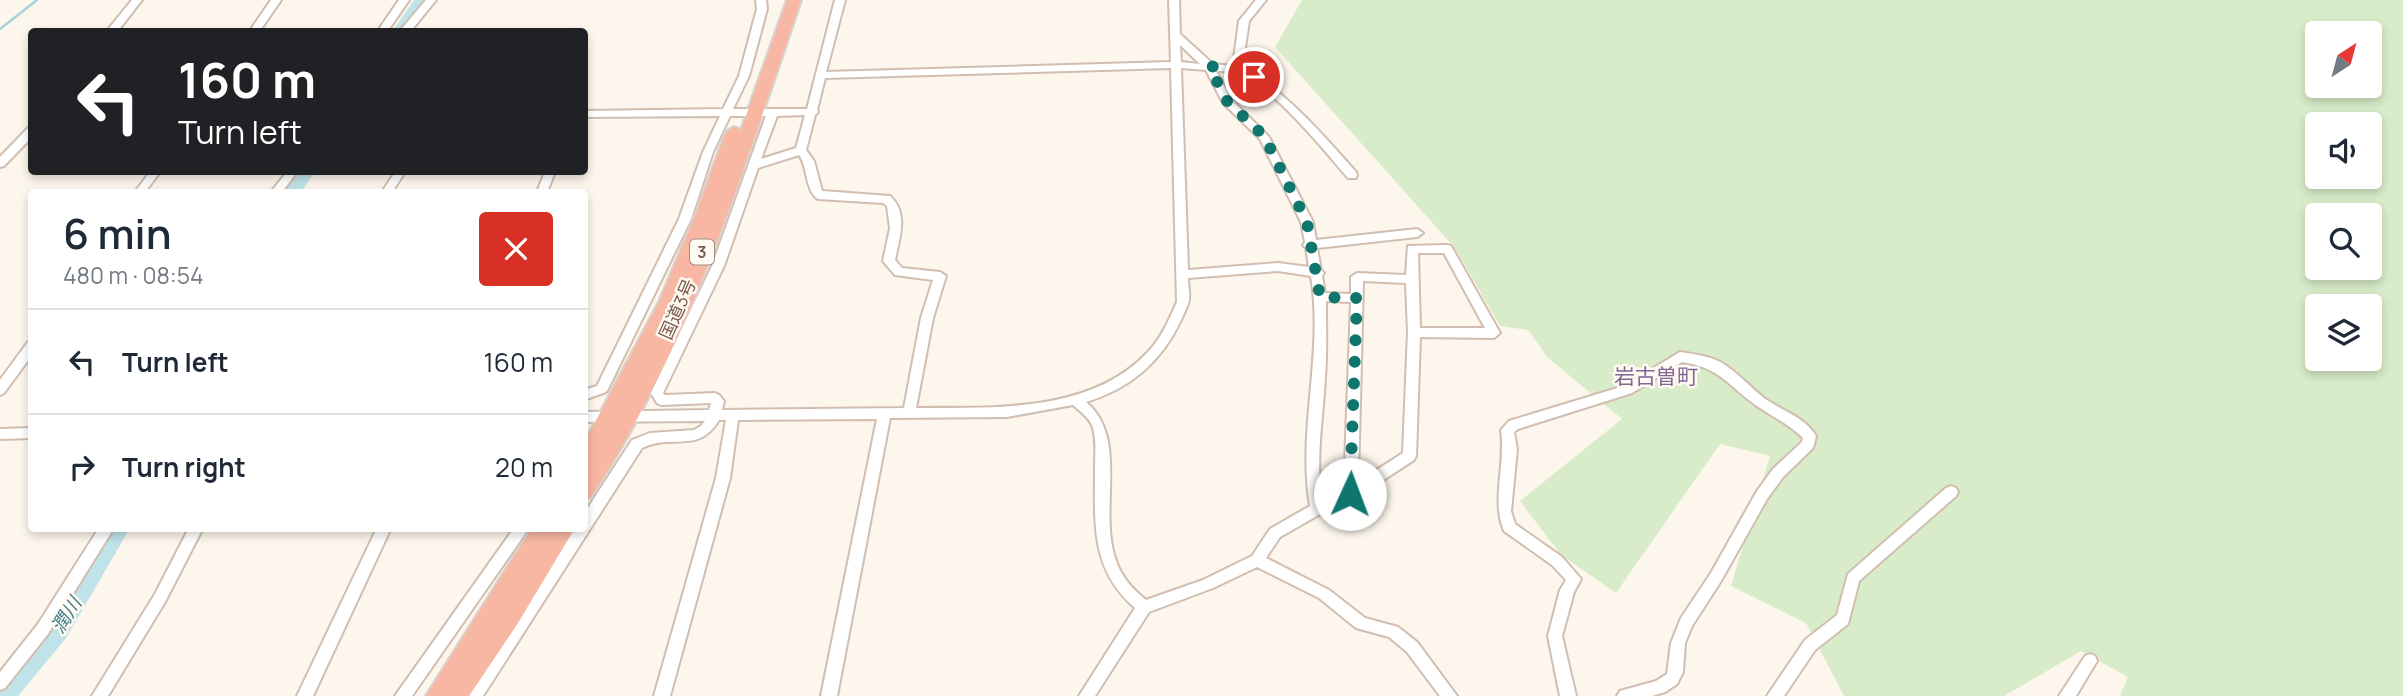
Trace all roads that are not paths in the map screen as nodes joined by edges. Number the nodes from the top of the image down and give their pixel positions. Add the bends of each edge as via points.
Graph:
1 (137, 0) edge
2 (276, 0) edge
3 (404, 0) edge
4 (431, 0) edge
5 (761, 0) edge
6 (781, 0) edge
7 (794, 0) edge
8 (840, 0) edge
9 (1174, 0) edge
10 (1261, 0) edge
11 (114, 28) edge
12 (257, 28) edge
13 (385, 28) edge
14 (407, 28) edge
15 (1175, 35) junction
16 (1176, 65) junction
17 (1209, 66) junction
18 (1237, 69) junction
19 (821, 75) junction
20 (813, 112) junction
21 (748, 113) junction
22 (588, 114) edge
23 (28, 134) edge
24 (801, 150) junction
25 (0, 163) edge
26 (753, 166) junction
27 (290, 175) edge
28 (1352, 175) dead end
29 (278, 189) edge
30 (1417, 233) dead end
31 (1309, 245) junction
32 (1318, 273) junction
33 (1184, 274) junction
34 (1412, 279) junction
35 (1320, 297) junction
36 (1357, 298) junction
37 (1413, 332) junction
38 (28, 351) edge
39 (0, 390) edge
40 (588, 394) edge
41 (1076, 400) junction
42 (716, 414) junction
43 (733, 414) junction
44 (884, 414) junction
45 (909, 414) junction
46 (588, 417) edge
47 (620, 417) junction
48 (28, 433) edge
49 (0, 434) edge
50 (588, 457) edge
51 (588, 483) edge
52 (1951, 492) dead end
53 (1350, 494) junction
54 (1317, 509) junction
55 (588, 520) edge
56 (104, 532) edge
57 (194, 532) edge
58 (382, 532) edge
59 (519, 532) edge
60 (541, 532) edge
61 (562, 532) edge
62 (580, 532) edge
63 (1257, 560) junction
64 (1144, 607) junction
65 (2090, 662) dead end
66 (0, 683) edge
67 (100, 696) edge
68 (305, 696) edge
69 (403, 696) edge
70 (438, 696) edge
71 (455, 696) edge
72 (475, 696) edge
73 (662, 696) edge
74 (829, 696) edge
75 (1087, 696) edge
76 (1449, 696) edge
77 (1568, 696) edge
78 (1625, 696) edge
79 (1776, 696) edge
80 (2067, 696) edge

1 - 11 street
2 - 12 street
3 - 13 street
4 - 14 street
5 - 21 street via 744,76
6 - 21 highway, 国道3号 / 3
7 - 21 highway, 国道3号 / 3
8 - 19 street
9 - 15 street
10 - 18 street via 1244,21
15 - 16 street
15 - 17 street
16 - 17 street
16 - 19 street
16 - 33 street
17 - 18 street
17 - 31 street via 1227,101 1264,136 1307,222
18 - 28 street via 1254,77 1294,113
19 - 20 street
20 - 21 street
20 - 24 street
21 - 22 street
21 - 26 street
21 - 40 street via 708,152 685,219 602,389
21 - 47 highway, 国道3号 / 3 via 713,227
23 - 25 street
24 - 26 street
24 - 45 street via 822,196 892,202 895,220 889,261 894,269 940,276
26 - 42 street via 718,266 657,393 661,400 715,398
27 - 29 street
30 - 31 street
31 - 32 street
32 - 33 street via 1278,267
32 - 35 street
33 - 41 street via 1183,302 1159,351 1121,383
34 - 36 street via 1357,276
34 - 37 street
34 - 37 street via 1412,249 1447,249 1494,333
35 - 36 street
35 - 54 street via 1312,479
36 - 53 street
37 - 53 street via 1411,452
38 - 39 street
41 - 45 street via 1007,412
41 - 64 street via 1096,419 1102,438 1103,541 1111,573 1124,593
42 - 43 street
42 - 47 street
42 - 55 street via 694,438 653,435 637,444
43 - 44 street
43 - 73 street via 723,478
44 - 45 street
44 - 74 street
46 - 47 street
47 - 50 highway, 国道3号 / 3
47 - 51 highway, 国道3号 / 3
48 - 49 street
52 - 79 street via 1853,578 1843,619 1810,645
53 - 54 street
54 - 63 street via 1275,533
56 - 66 street via 43,629
57 - 67 street
58 - 68 street
59 - 69 street
60 - 70 highway
61 - 71 highway
62 - 72 street
63 - 64 street
63 - 76 street via 1324,594 1362,623 1393,632 1412,647
64 - 75 street
65 - 80 street
77 - 78 street via 1555,636 1574,579 1509,527 1504,510 1510,449 1507,430 1628,390 1680,357 1700,359 1718,367 1811,436 1762,495 1686,623 1672,679

